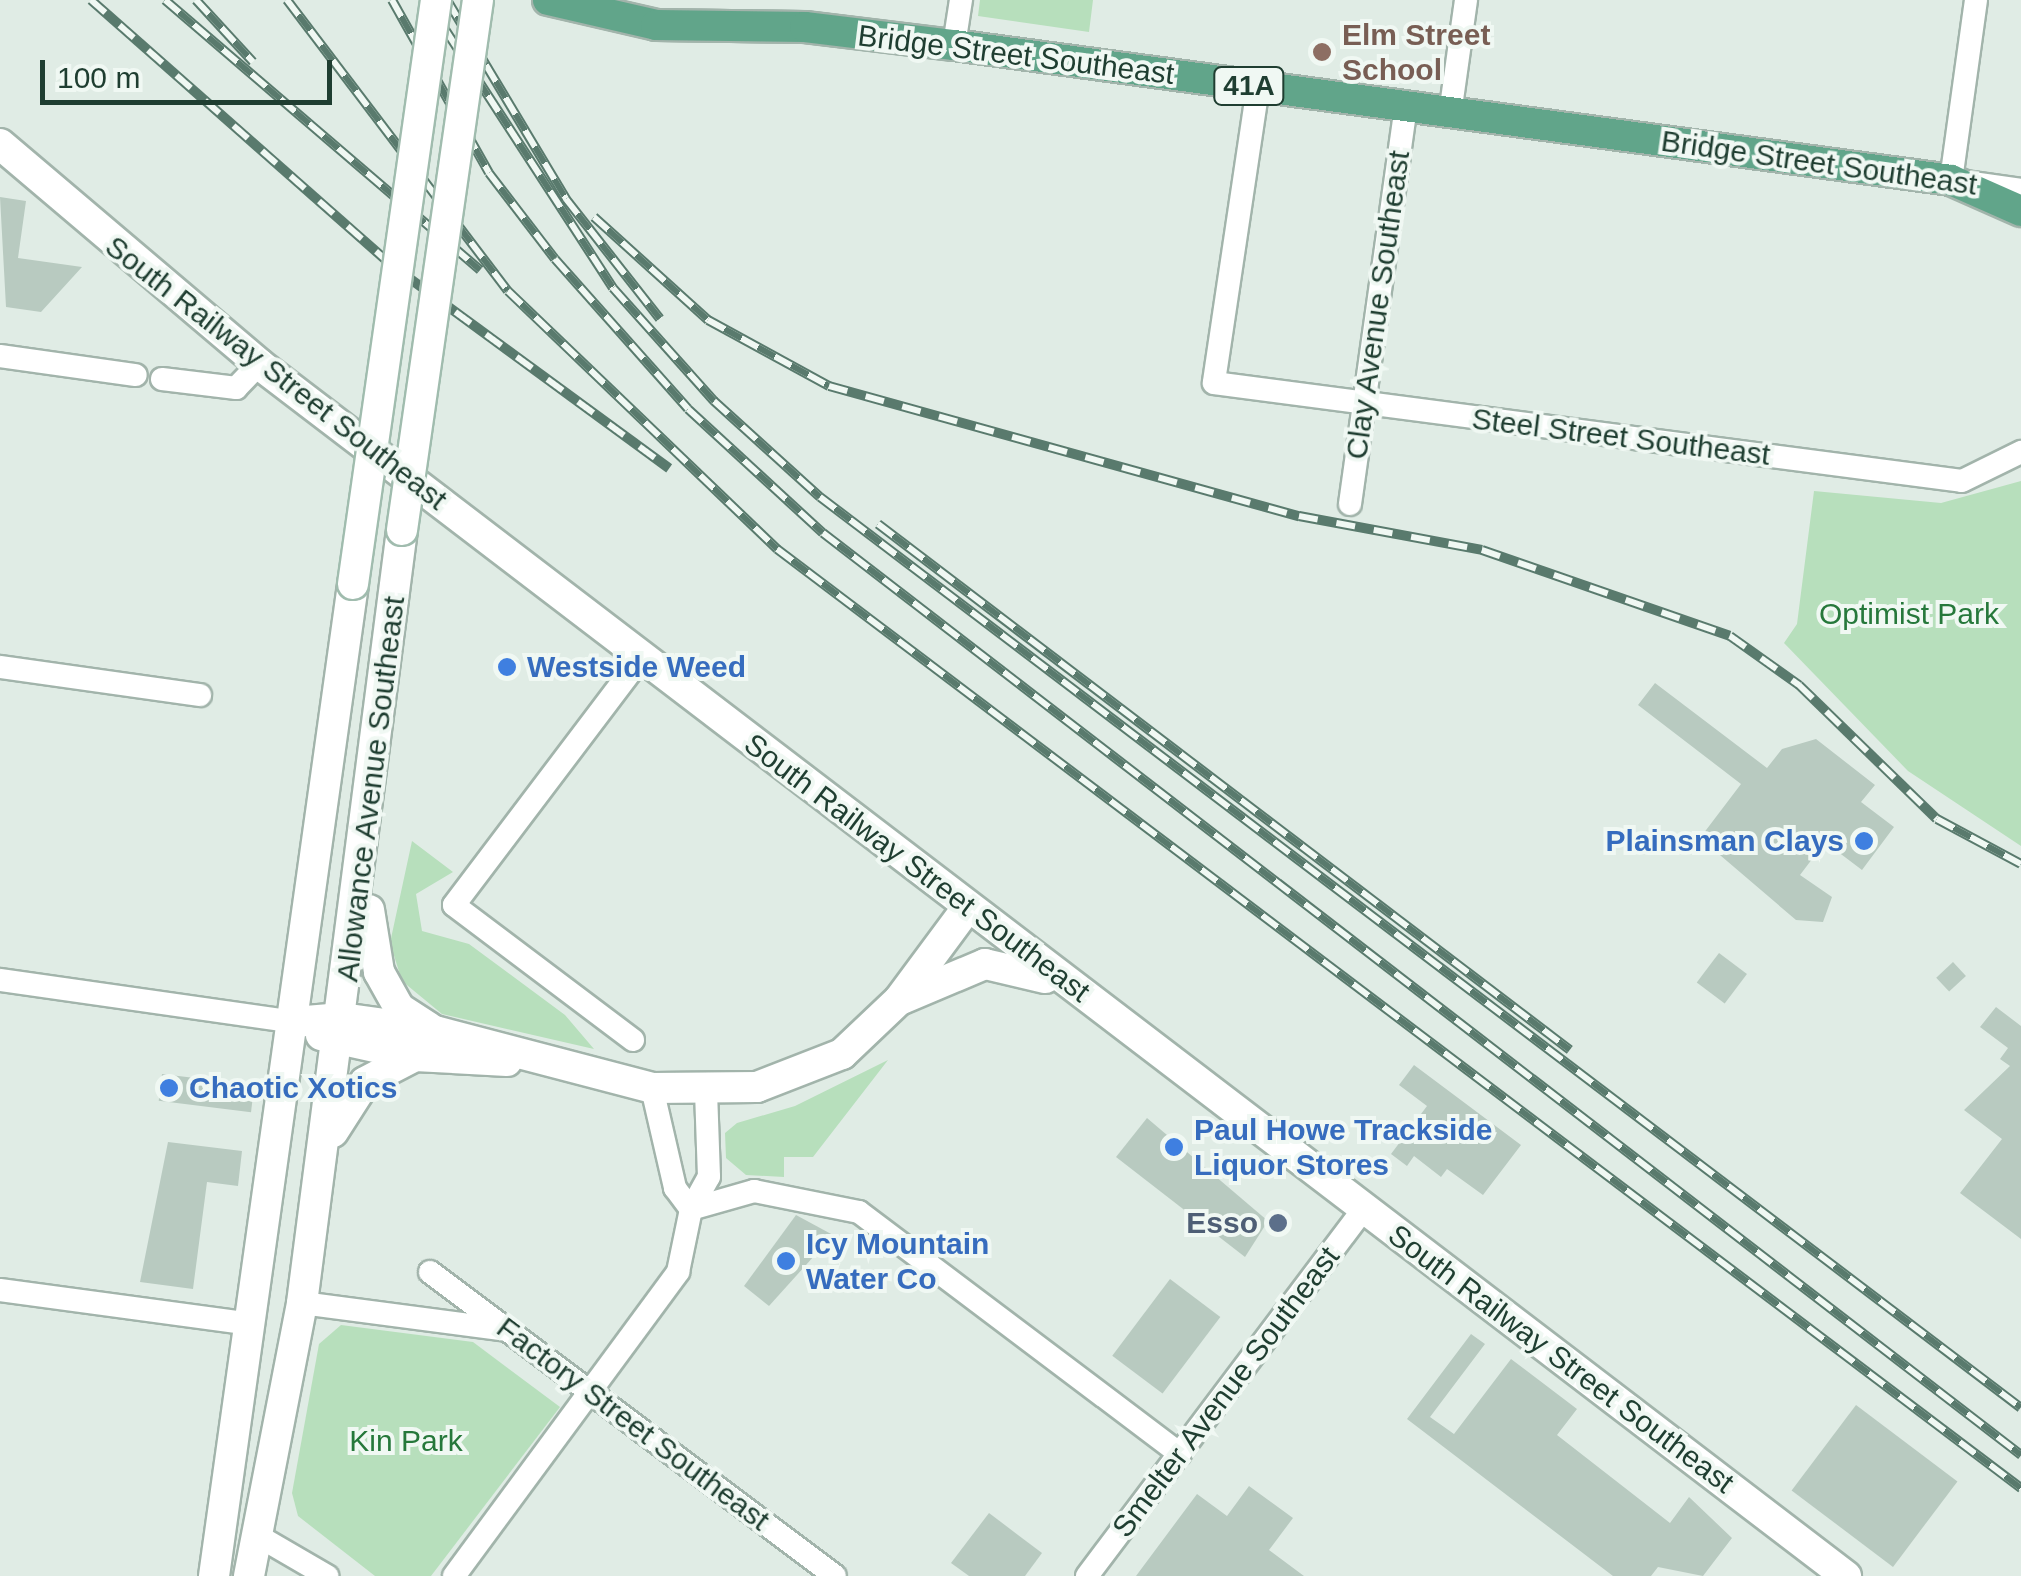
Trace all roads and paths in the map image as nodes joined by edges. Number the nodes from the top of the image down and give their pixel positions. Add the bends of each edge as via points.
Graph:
1 (436, 0) edge
2 (478, 0) edge
3 (548, 0) edge
4 (960, 0) edge
5 (1466, 0) edge
6 (1976, 0) edge
7 (954, 45) junction
8 (1258, 87) junction
9 (1406, 107) junction
10 (1450, 114) junction
11 (0, 144) edge
12 (1951, 180) junction
13 (2021, 190) edge
14 (2021, 211) edge
15 (0, 356) edge
16 (259, 364) junction
17 (136, 376) dead end
18 (162, 379) dead end
19 (1364, 403) junction
20 (2021, 452) edge
21 (1350, 504) dead end
22 (641, 658) junction
23 (0, 667) edge
24 (200, 695) dead end
25 (364, 864) junction
26 (967, 908) junction
27 (0, 980) edge
28 (899, 1000) junction
29 (1119, 1021) junction
30 (294, 1022) junction
31 (340, 1030) junction
32 (435, 1031) junction
33 (633, 1040) dead end
34 (415, 1056) junction
35 (525, 1061) junction
36 (652, 1088) junction
37 (706, 1093) junction
38 (320, 1157) junction
39 (1364, 1208) junction
40 (691, 1209) junction
41 (430, 1272) dead end
42 (0, 1290) edge
43 (302, 1302) junction
44 (250, 1324) junction
45 (509, 1330) junction
46 (594, 1395) junction
47 (1180, 1454) junction
48 (260, 1536) junction
49 (214, 1576) edge
50 (249, 1576) edge
51 (327, 1576) edge
52 (454, 1576) edge
53 (834, 1576) edge
54 (1087, 1576) edge
55 (1846, 1576) edge

1 - 30 street, Allowance Avenue Southeast, bridge
2 - 25 street, Allowance Avenue Southeast, bridge via 402,530
3 - 7 main road, Bridge Street Southeast / 41A via 656,25 805,28
4 - 7 street
5 - 10 street
6 - 12 street
7 - 8 main road, Bridge Street Southeast / 41A
8 - 9 main road, Bridge Street Southeast / 41A
8 - 19 street, Steel Street Southeast via 1214,384
9 - 10 main road, Bridge Street Southeast / 41A
9 - 19 street, Clay Avenue Southeast
10 - 12 main road, Bridge Street Southeast / 41A
11 - 16 street, South Railway Street Southeast
12 - 13 street, Bridge Street Southeast
12 - 14 main road, 41A
15 - 17 street
16 - 18 street via 236,388
16 - 22 street, South Railway Street Southeast
19 - 20 street, Steel Street Southeast via 1962,481
19 - 21 street, Clay Avenue Southeast
22 - 26 street, South Railway Street Southeast
22 - 33 street via 454,905
23 - 24 street
25 - 31 street, Allowance Avenue Southeast
25 - 32 street via 379,972 400,1008
26 - 28 street
26 - 29 street, South Railway Street Southeast
27 - 30 street
28 - 29 street via 1000,962
28 - 37 street via 842,1054 756,1087
29 - 39 street, South Railway Street Southeast
30 - 31 street
30 - 44 street, Allowance Avenue Southeast
31 - 32 street
31 - 34 street
31 - 38 street, Allowance Avenue Southeast
32 - 35 street
34 - 35 street
34 - 38 street via 356,1091
35 - 36 street
36 - 37 street
36 - 40 street via 675,1188
37 - 40 street via 709,1177
38 - 43 street, Allowance Avenue Southeast
39 - 47 street, Smelter Avenue Southeast
39 - 55 street, South Railway Street Southeast
40 - 46 street via 678,1272
40 - 47 street via 754,1191 858,1212
41 - 45 street, Factory Street Southeast
42 - 44 street
43 - 45 street
43 - 48 street, Allowance Avenue Southeast
44 - 49 street, Allowance Avenue Southeast
45 - 46 street, Factory Street Southeast
46 - 52 street
46 - 53 street, Factory Street Southeast
47 - 54 street, Smelter Avenue Southeast
48 - 50 street, Allowance Avenue Southeast
48 - 51 street

